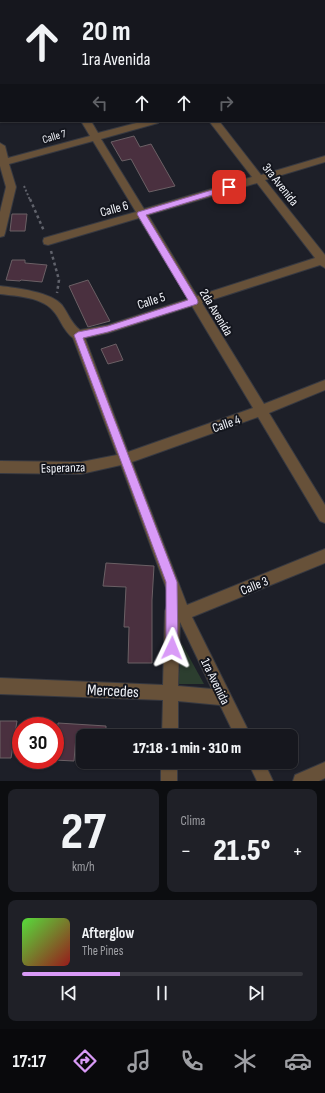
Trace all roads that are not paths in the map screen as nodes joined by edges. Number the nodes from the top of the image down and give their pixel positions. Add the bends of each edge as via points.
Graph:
1 (87, 122) edge
2 (151, 122) edge
3 (215, 122) edge
4 (95, 137) junction
5 (0, 146) edge
6 (325, 159) edge
7 (3, 163) edge
8 (259, 178) junction
9 (141, 214) junction
10 (0, 233) edge
11 (48, 241) road end
12 (324, 261) edge
13 (0, 290) edge
14 (23, 295) junction
15 (0, 299) edge
16 (194, 302) junction
17 (78, 335) junction
18 (325, 385) edge
19 (260, 411) junction
20 (125, 458) junction
21 (0, 467) edge
22 (325, 517) edge
23 (325, 556) edge
24 (178, 616) junction
25 (0, 686) edge
26 (171, 693) junction
27 (225, 698) junction
28 (170, 729) edge
29 (240, 729) edge
30 (169, 769) edge
31 (259, 769) edge
32 (325, 770) edge
33 (169, 781) edge
34 (265, 781) edge
35 (301, 781) edge

1 - 4 street, 2da Avenida
2 - 4 street, Calle 7
3 - 8 street, 3ra Avenida
4 - 7 street, Calle 7
4 - 9 street, 2da Avenida
5 - 7 street
6 - 8 street, Calle 6
7 - 10 street via 11,187
8 - 9 street, Calle 6
8 - 12 street, 3ra Avenida
9 - 11 street, Calle 6
9 - 16 street, 2da Avenida
12 - 16 street, Calle 5
13 - 14 street
14 - 15 street
14 - 17 street via 41,298 54,304 71,331
16 - 17 street, Calle 5 via 108,329
16 - 19 street, 2da Avenida
17 - 20 street
18 - 19 street, Calle 4
19 - 20 street, Calle 4
19 - 22 street, 2da Avenida
20 - 21 street, Esperanza via 81,468
20 - 24 street via 171,582
23 - 24 street, Calle 3
24 - 26 street
24 - 27 street, 1ra Avenida
25 - 26 street, Mercedes
26 - 27 street, Mercedes
26 - 28 street
27 - 29 street, 1ra Avenida
30 - 33 street
31 - 34 street
32 - 35 street

